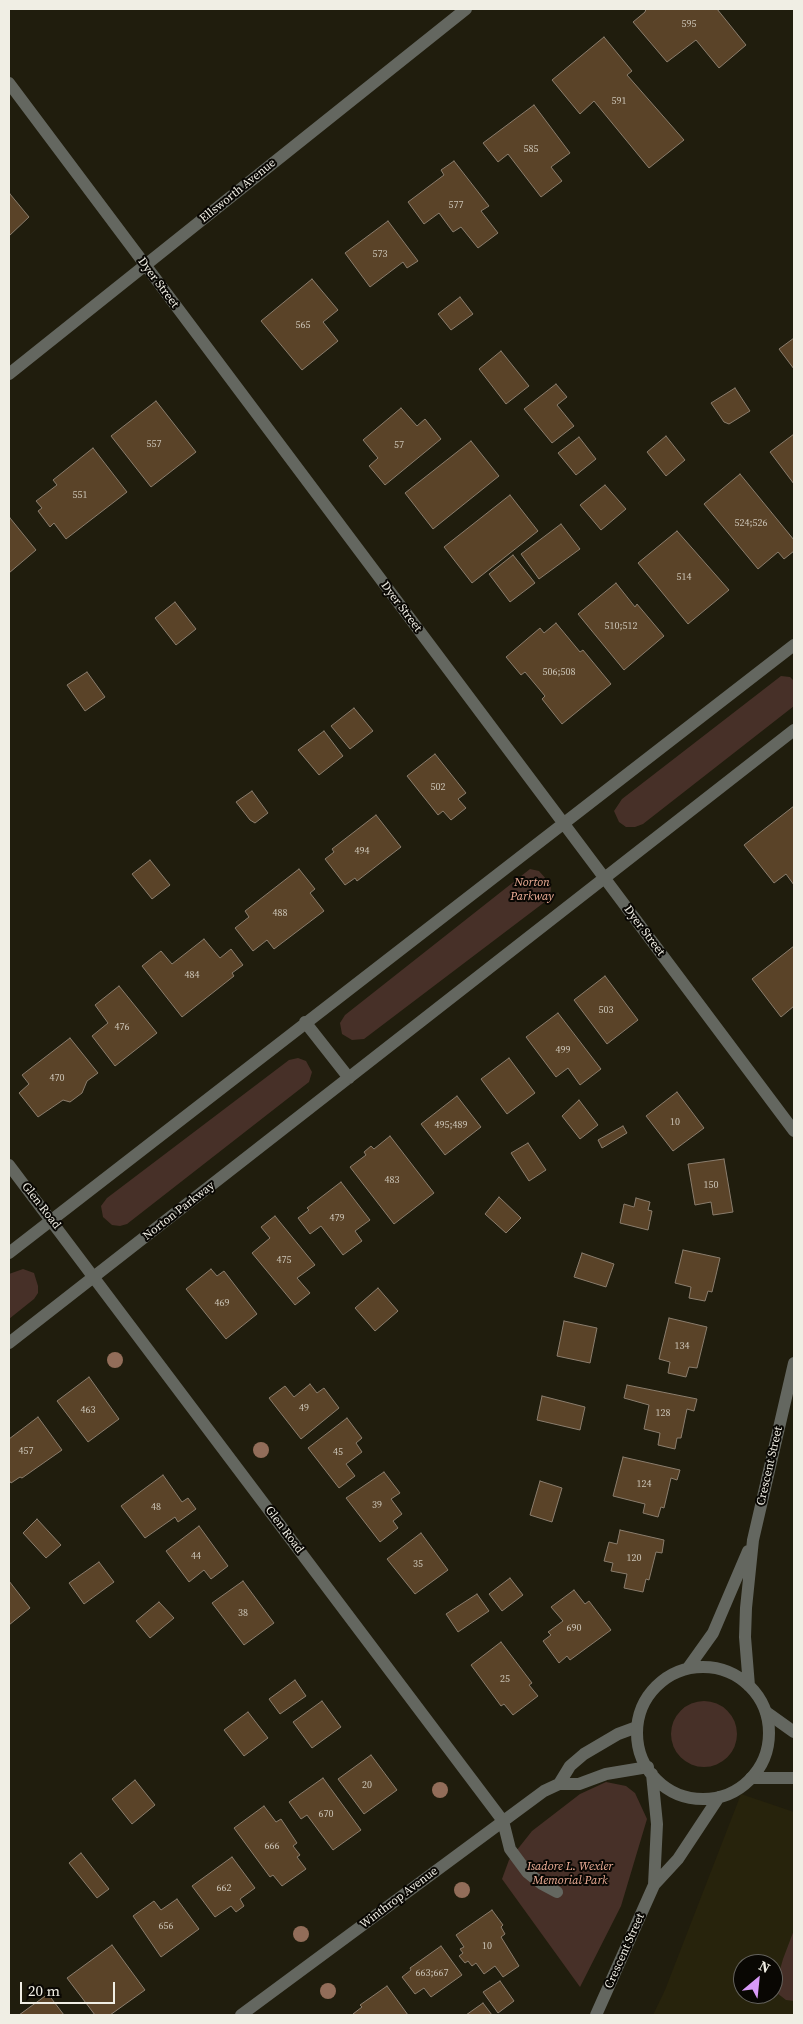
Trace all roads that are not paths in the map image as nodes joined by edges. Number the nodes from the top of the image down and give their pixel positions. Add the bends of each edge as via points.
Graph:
1 (466, 9) edge
2 (9, 84) edge
3 (145, 265) junction
4 (9, 374) edge
5 (794, 645) edge
6 (794, 730) edge
7 (562, 822) junction
8 (604, 878) junction
9 (306, 1022) junction
10 (349, 1078) junction
11 (794, 1130) edge
12 (9, 1165) edge
13 (52, 1220) junction
14 (9, 1253) edge
15 (94, 1277) junction
16 (9, 1343) edge
17 (794, 1363) edge
18 (753, 1540) junction
19 (688, 1668) junction
20 (750, 1686) junction
21 (766, 1712) junction
22 (637, 1727) junction
23 (794, 1732) edge
24 (650, 1770) junction
25 (751, 1778) junction
26 (794, 1778) edge
27 (559, 1784) junction
28 (719, 1797) junction
29 (503, 1821) junction
30 (654, 1885) junction
31 (557, 1892) dead end
32 (241, 2015) edge
33 (596, 2015) edge

1 - 3 street, Ellsworth Avenue
2 - 3 street, Dyer Street
3 - 4 street, Ellsworth Avenue
3 - 7 street, Dyer Street
5 - 7 street
6 - 8 street, Norton Parkway
7 - 8 street, Dyer Street
7 - 9 street
8 - 10 street, Norton Parkway
8 - 11 street, Dyer Street
9 - 10 street
9 - 13 street
10 - 15 street, Norton Parkway
12 - 13 street, Glen Road
13 - 14 street
13 - 15 street, Glen Road
15 - 16 street, Norton Parkway
15 - 29 street, Glen Road
17 - 18 street, Crescent Street
18 - 19 street, Crescent Street via 713,1633
18 - 20 street, Crescent Street via 746,1618
19 - 20 street via 728,1671
19 - 22 street via 659,1683 648,1696
20 - 21 street
21 - 23 street
21 - 25 street via 769,1740 760,1767
22 - 24 street via 638,1744
22 - 27 street, Winthrop Avenue via 584,1754 570,1766
24 - 27 street, Winthrop Avenue via 606,1774 579,1784
24 - 28 street via 665,1786 682,1795 700,1799
24 - 30 street, Crescent Street via 657,1824
25 - 26 street
25 - 28 street via 731,1793
27 - 29 street, Winthrop Avenue
28 - 30 street, Crescent Street via 678,1859
29 - 31 street, Glen Road via 510,1849 528,1872
29 - 32 street, Winthrop Avenue
30 - 33 street, Crescent Street

